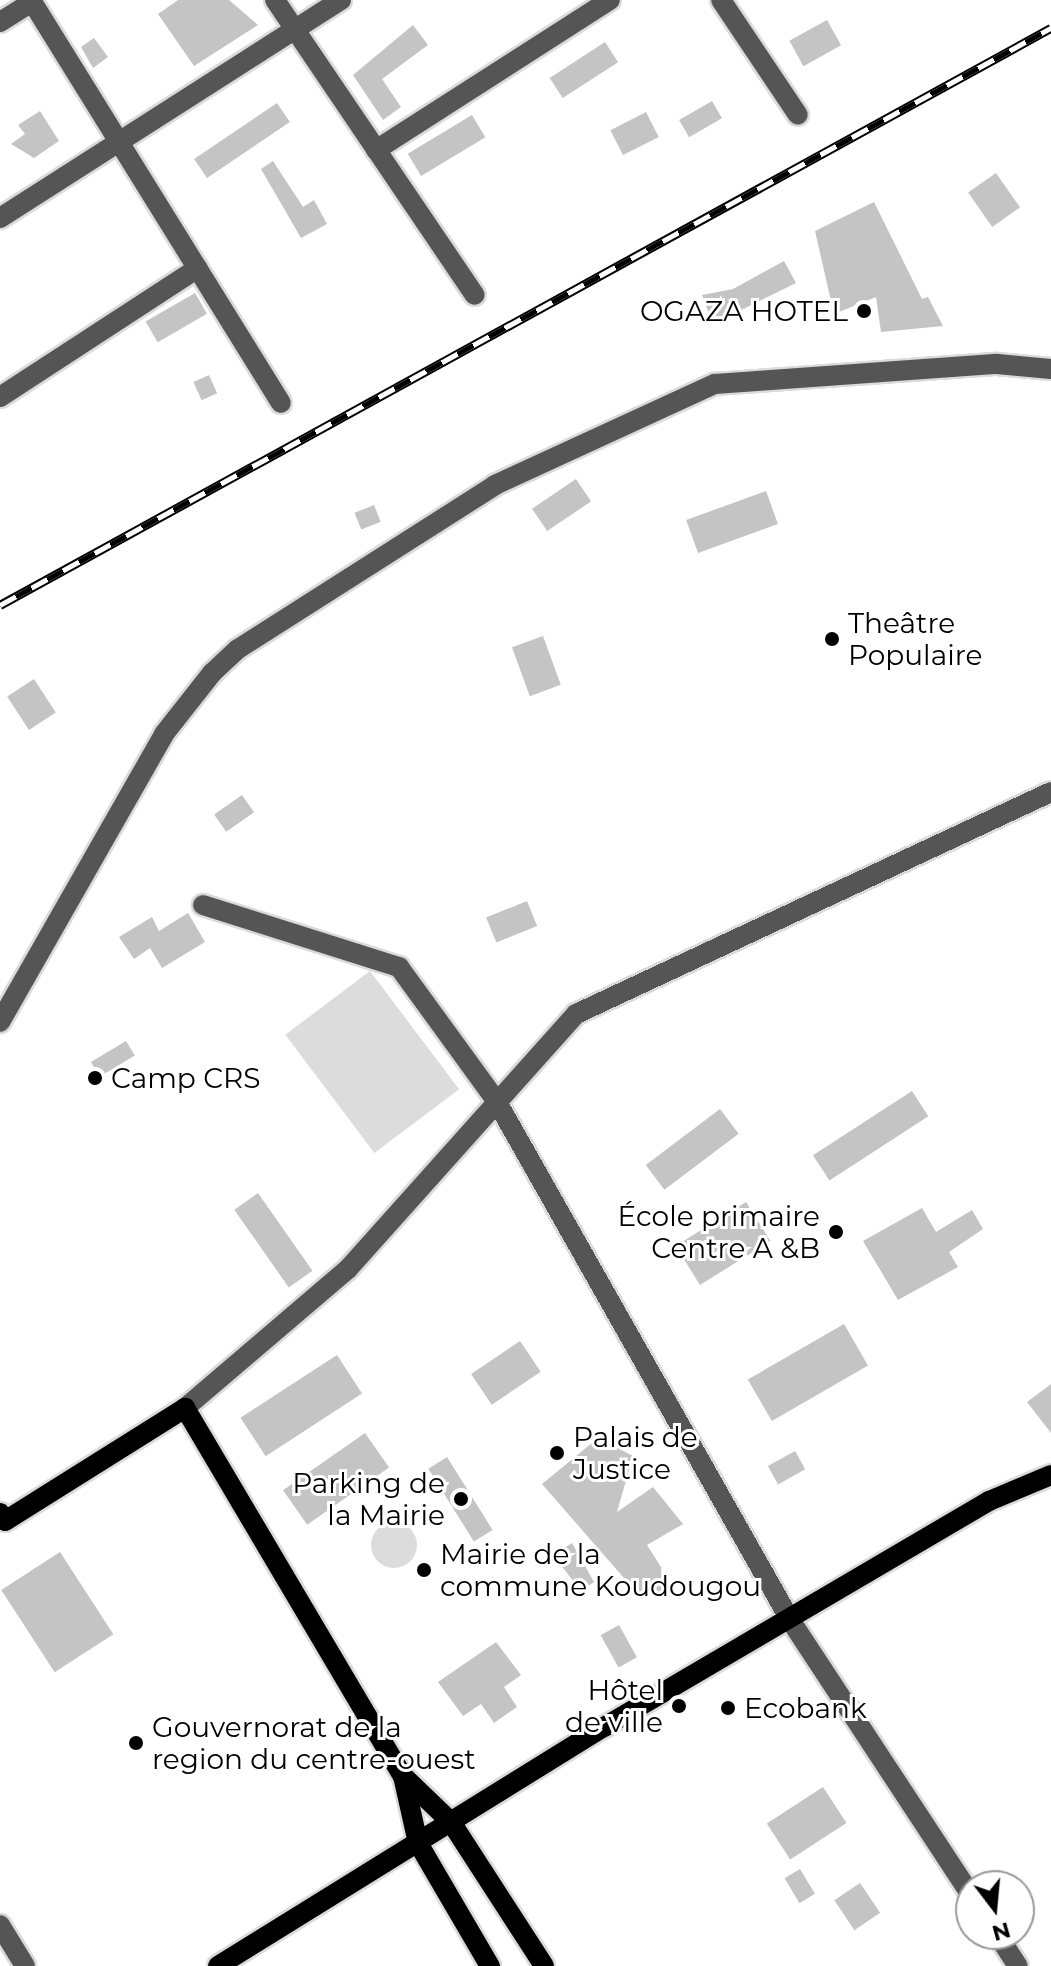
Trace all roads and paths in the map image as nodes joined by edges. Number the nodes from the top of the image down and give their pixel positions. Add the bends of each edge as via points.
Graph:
1 (275, 0) edge
2 (341, 0) edge
3 (610, 0) edge
4 (721, 0) edge
5 (32, 1) edge
6 (0, 22) edge
7 (295, 30) junction
8 (798, 115) dead end
9 (119, 142) junction
10 (376, 150) junction
11 (0, 218) edge
12 (198, 268) junction
13 (475, 295) dead end
14 (1051, 369) edge
15 (0, 397) edge
16 (281, 403) dead end
17 (1051, 792) edge
18 (203, 905) dead end
19 (0, 1022) edge
20 (497, 1102) junction
21 (185, 1408) junction
22 (1050, 1474) edge
23 (2, 1520) edge
24 (789, 1618) junction
25 (403, 1776) junction
26 (444, 1827) junction
27 (418, 1843) junction
28 (955, 1871) edge
29 (0, 1925) edge
30 (25, 1966) edge
31 (218, 1966) edge
32 (490, 1966) edge
33 (544, 1966) edge

1 - 7 street
2 - 7 street
3 - 10 street
4 - 8 street
5 - 6 street
5 - 9 street
7 - 9 street
7 - 10 street
9 - 11 street
9 - 12 street
10 - 13 street
12 - 15 street
12 - 16 street
14 - 19 street via 997,364 715,384 495,485 238,649 212,673 164,734
17 - 20 street via 576,1014
18 - 20 street via 399,967
20 - 21 street via 348,1269
20 - 24 street
21 - 23 main road
21 - 25 main road
22 - 24 main road via 989,1501
24 - 26 main road
24 - 28 street
25 - 26 main road
25 - 27 main road
26 - 27 main road
26 - 33 main road
27 - 31 main road
27 - 32 main road
29 - 30 street

